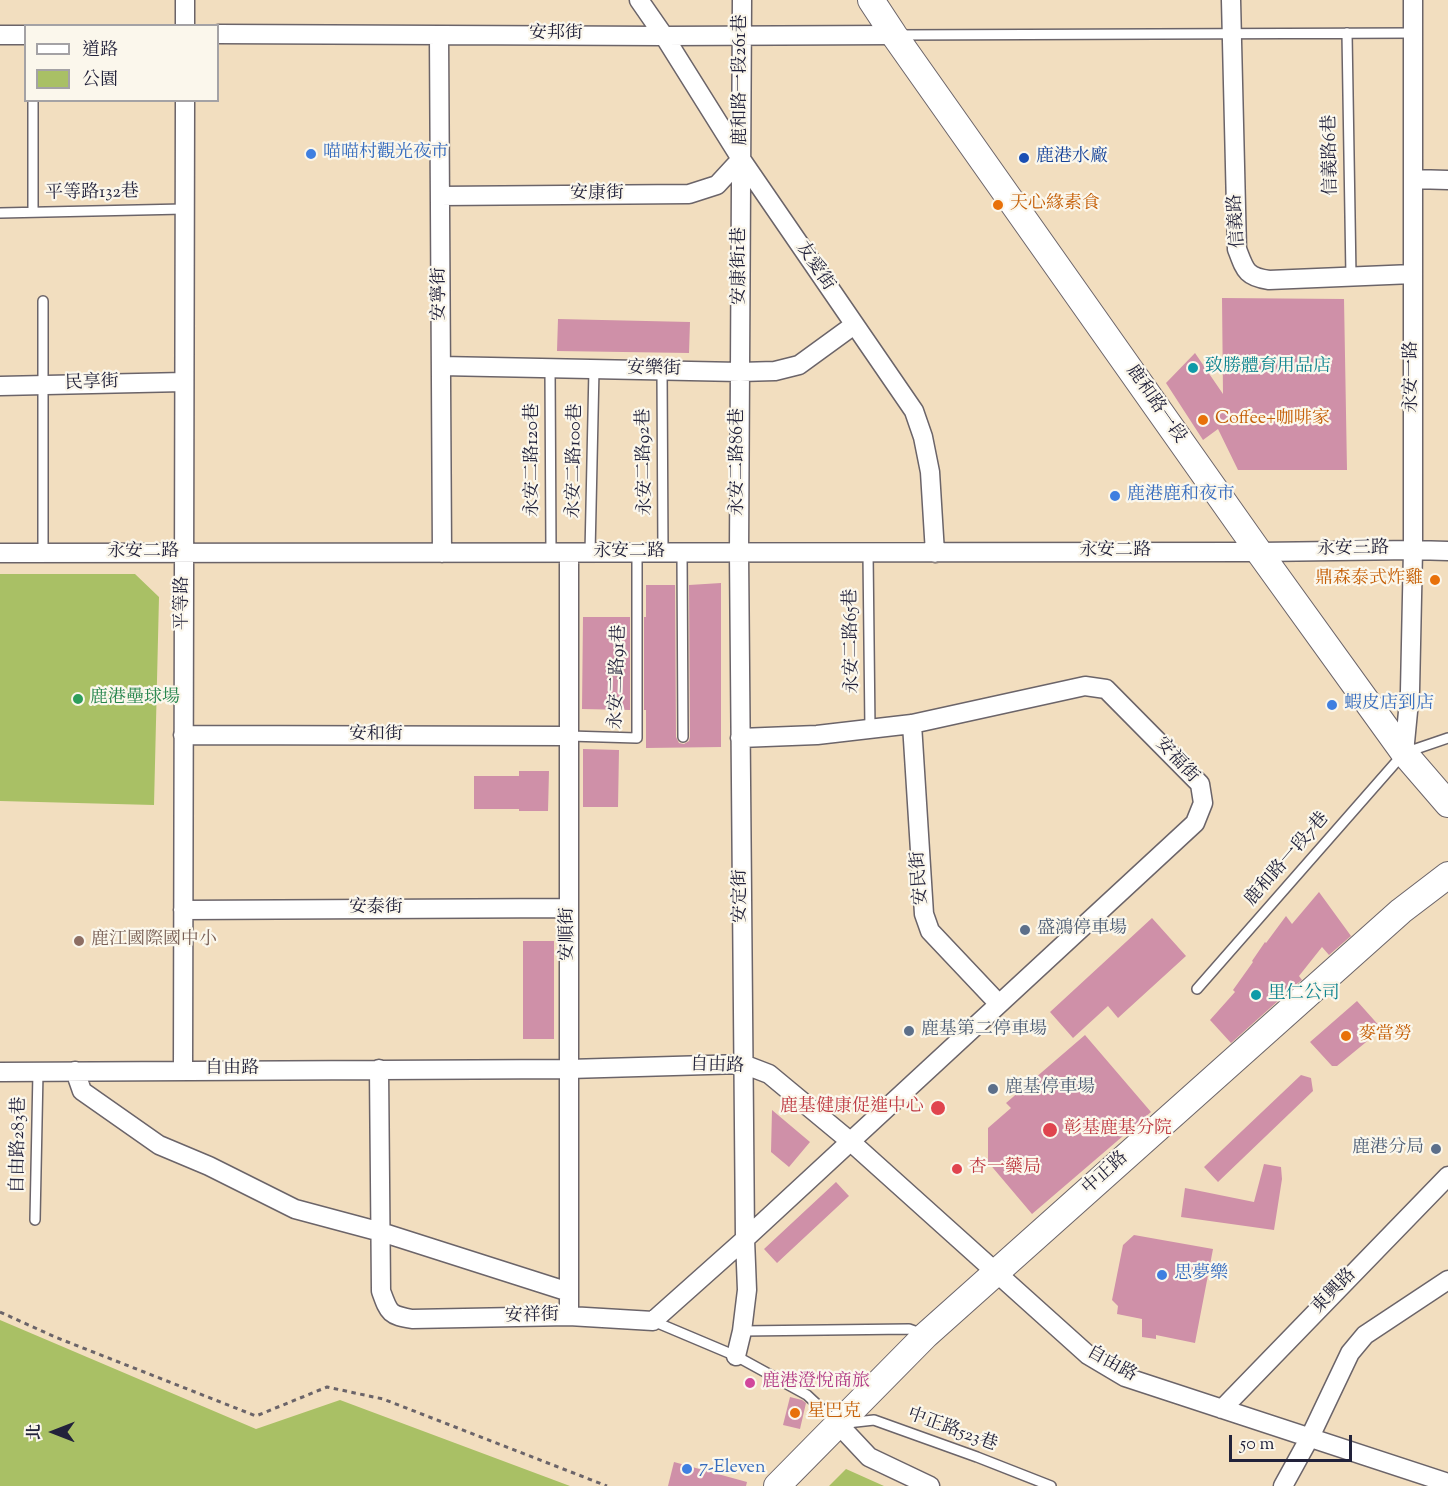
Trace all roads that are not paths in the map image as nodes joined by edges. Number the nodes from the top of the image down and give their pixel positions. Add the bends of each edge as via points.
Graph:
1 (185, 0) edge
2 (639, 0) edge
3 (742, 0) edge
4 (871, 0) edge
5 (1231, 0) edge
6 (1413, 0) edge
7 (185, 24) edge
8 (219, 33) edge
9 (1347, 33) junction
10 (1414, 33) junction
11 (1232, 34) junction
12 (0, 35) edge
13 (24, 35) edge
14 (439, 35) junction
15 (742, 35) junction
16 (894, 35) junction
17 (664, 36) junction
18 (33, 102) edge
19 (185, 102) edge
20 (741, 159) junction
21 (1413, 179) junction
22 (1448, 180) edge
23 (440, 196) junction
24 (184, 209) junction
25 (33, 212) junction
26 (0, 213) edge
27 (1413, 274) junction
28 (1351, 277) junction
29 (43, 301) dead end
30 (854, 325) junction
31 (441, 366) junction
32 (550, 368) junction
33 (594, 369) junction
34 (662, 370) junction
35 (740, 372) junction
36 (184, 382) junction
37 (0, 386) edge
38 (43, 386) junction
39 (1413, 549) junction
40 (1448, 551) edge
41 (1259, 552) junction
42 (184, 553) junction
43 (442, 553) junction
44 (560, 553) junction
45 (590, 553) junction
46 (638, 553) junction
47 (663, 553) junction
48 (682, 553) junction
49 (739, 553) junction
50 (868, 553) junction
51 (935, 553) junction
52 (0, 554) edge
53 (43, 554) junction
54 (912, 724) junction
55 (870, 730) junction
56 (183, 735) junction
57 (569, 736) junction
58 (682, 737) dead end
59 (740, 738) junction
60 (1448, 738) edge
61 (1404, 753) junction
62 (1448, 804) edge
63 (1448, 876) edge
64 (569, 908) junction
65 (183, 910) junction
66 (1197, 989) dead end
67 (999, 1004) junction
68 (743, 1064) junction
69 (569, 1069) junction
70 (183, 1070) junction
71 (379, 1070) junction
72 (0, 1071) edge
73 (75, 1071) junction
74 (38, 1072) junction
75 (851, 1142) junction
76 (1448, 1176) edge
77 (34, 1220) dead end
78 (381, 1232) junction
79 (745, 1239) junction
80 (996, 1272) junction
81 (1448, 1280) edge
82 (568, 1292) junction
83 (568, 1316) junction
84 (653, 1321) junction
85 (742, 1331) junction
86 (926, 1335) junction
87 (736, 1356) junction
88 (1222, 1408) junction
89 (838, 1424) junction
90 (1310, 1437) junction
91 (1448, 1483) edge
92 (777, 1486) edge
93 (930, 1486) edge
94 (1052, 1486) edge
95 (1282, 1486) edge

1 - 7 street
2 - 17 street, 友愛街
3 - 15 street, 鹿和路一段261巷
4 - 16 main road, 鹿和路一段
5 - 11 street, 信義路
6 - 10 street, 永安一路
8 - 14 street, 安邦街
9 - 10 lane
9 - 11 lane
9 - 28 lane, 信義路6巷
10 - 21 street, 永安一路
11 - 16 lane
11 - 28 street, 信義路 via 1237,249 1244,268 1255,278 1269,280
12 - 13 street
14 - 17 street, 安邦街
14 - 23 street, 安寧街
15 - 16 street, 安邦街
15 - 17 street, 安邦街
15 - 20 street, 鹿和路一段261巷
16 - 41 main road, 鹿和路一段
17 - 20 street, 友愛街
18 - 25 lane
19 - 24 street, 平等路
20 - 23 street, 安康街 via 717,184 689,194
20 - 30 street, 友愛街
20 - 35 street, 安康街1巷
21 - 22 street
21 - 27 street, 永安一路
23 - 31 street, 安寧街
24 - 25 lane, 平等路132巷
24 - 36 street, 平等路
25 - 26 lane, 平等路132巷
27 - 28 street, 信義路
27 - 39 street, 永安一路
29 - 38 lane
30 - 35 street, 安樂街 via 799,365 775,371
30 - 51 street, 友愛街 via 914,411 930,472
31 - 32 street, 安樂街
31 - 43 street, 安寧街
32 - 33 street, 安樂街
32 - 44 lane, 永安二路120巷
33 - 34 street, 安樂街
33 - 45 lane, 永安二路100巷
34 - 35 street, 安樂街
34 - 47 lane, 永安二路92巷
35 - 49 street, 永安二路86巷
36 - 38 street, 民享街
36 - 42 street, 平等路
37 - 38 street, 民享街
38 - 53 lane
39 - 40 street, 永安三路
39 - 41 street, 永安三路
39 - 61 street, 永安一路 via 1410,691
41 - 51 street, 永安二路
41 - 61 main road, 鹿和路一段
42 - 43 street, 永安二路
42 - 53 street, 永安二路
42 - 56 street, 平等路
43 - 44 street, 永安二路
44 - 45 street, 永安二路
44 - 57 street, 安順街
45 - 46 street, 永安二路
46 - 47 street, 永安二路
46 - 57 lane, 永安二路91巷 via 638,738
47 - 48 street, 永安二路
48 - 49 street, 永安二路
48 - 58 lane
49 - 50 street, 永安二路
49 - 59 street, 安定街
50 - 51 street, 永安二路
50 - 55 lane, 永安二路65巷
52 - 53 street, 永安二路
54 - 55 street, 安福街
54 - 67 street, 安民街 via 924,914 930,931
54 - 67 street, 安福街 via 1085,686 1106,689 1200,784 1203,803 1196,823
55 - 59 street, 安福街
56 - 57 street, 安和街
56 - 65 street, 平等路
57 - 64 street, 安順街
59 - 68 street, 安定街
60 - 61 lane
61 - 62 main road, 鹿和路一段
61 - 66 lane, 鹿和路一段7巷
63 - 80 main road, 中正路 via 1401,911
64 - 65 street, 安泰街
64 - 69 street, 安順街
65 - 70 street, 平等路
67 - 75 street, 安福街
68 - 69 street, 自由路
68 - 75 street, 自由路 via 769,1074
68 - 79 street, 安定街
69 - 71 street, 自由路
69 - 82 street, 安順街
70 - 71 street, 自由路
70 - 73 street, 自由路
71 - 78 street, 安祥街
72 - 74 street, 自由路
73 - 74 street, 自由路
73 - 78 street via 82,1091 159,1145 295,1209
74 - 77 lane, 自由路283巷
75 - 79 street
75 - 80 street, 自由路
76 - 88 street, 東興路
78 - 82 street
78 - 83 street, 安祥街 via 381,1291 387,1308 396,1316
79 - 84 street
79 - 85 street, 安定街 via 747,1290
80 - 86 main road, 中正路
80 - 88 street, 自由路 via 1088,1355 1125,1377
81 - 90 street via 1365,1335 1350,1353
82 - 83 street, 安順街
83 - 84 street, 安祥街
84 - 87 lane
85 - 86 lane via 909,1329
85 - 87 street, 安定街
86 - 89 main road, 中正路
87 - 89 lane via 807,1395
88 - 90 street, 自由路
89 - 92 main road, 中正路
89 - 93 street via 869,1457
89 - 94 lane, 中正路523巷 via 874,1420
90 - 91 street, 自由路
90 - 95 street

